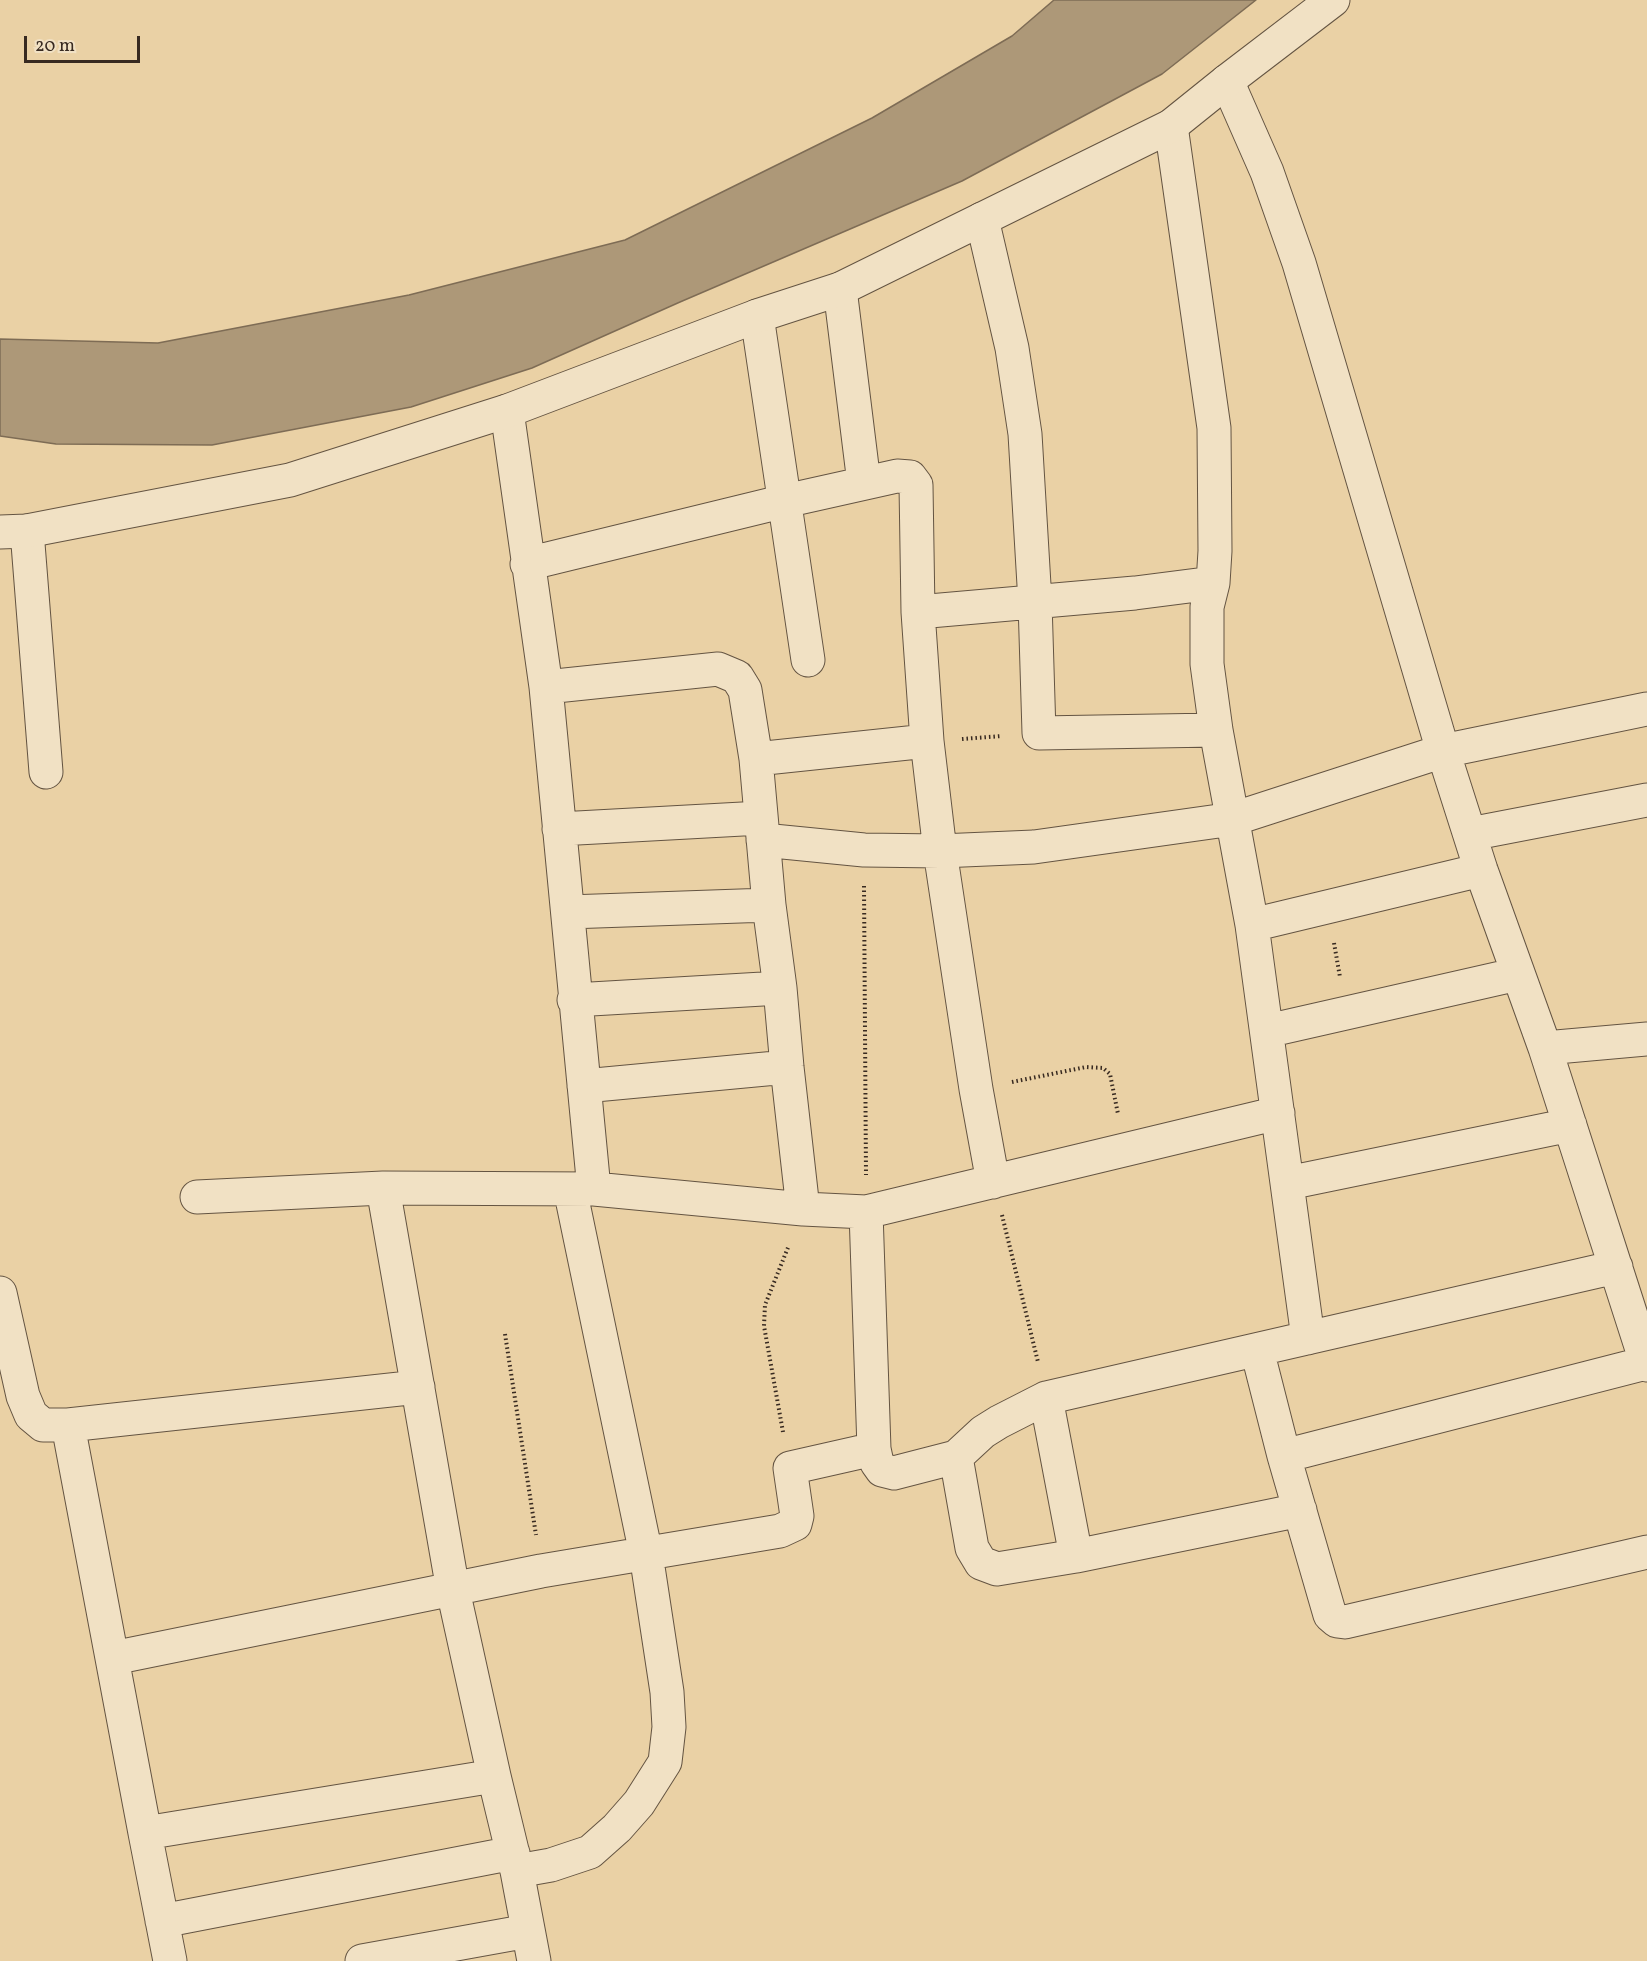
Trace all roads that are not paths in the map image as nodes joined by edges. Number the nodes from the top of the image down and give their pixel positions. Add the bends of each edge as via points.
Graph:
1 (1333, 0) edge
2 (1227, 81) junction
3 (1172, 126) junction
4 (982, 219) junction
5 (840, 289) junction
6 (757, 316) junction
7 (507, 411) junction
8 (864, 483) junction
9 (785, 501) junction
10 (13, 532) edge
11 (527, 564) junction
12 (1213, 583) junction
13 (1035, 602) junction
14 (918, 612) junction
15 (808, 660) dead end
16 (546, 687) junction
17 (1647, 709) edge
18 (1216, 730) junction
19 (927, 741) junction
20 (1443, 751) junction
21 (756, 759) junction
22 (46, 772) dead end
23 (1647, 800) edge
24 (1233, 819) junction
25 (559, 829) junction
26 (762, 829) junction
27 (1470, 834) junction
28 (940, 851) junction
29 (1481, 870) junction
30 (769, 905) junction
31 (568, 912) junction
32 (1252, 925) junction
33 (1518, 974) junction
34 (780, 988) junction
35 (574, 1000) junction
36 (1267, 1031) junction
37 (1647, 1039) edge
38 (1545, 1048) junction
39 (787, 1067) junction
40 (584, 1086) junction
41 (1278, 1113) junction
42 (1570, 1125) junction
43 (993, 1182) junction
44 (1288, 1183) junction
45 (383, 1188) junction
46 (582, 1189) junction
47 (197, 1197) dead end
48 (803, 1209) junction
49 (866, 1212) junction
50 (1616, 1267) junction
51 (0, 1293) edge
52 (1308, 1338) junction
53 (1257, 1350) junction
54 (1647, 1364) edge
55 (418, 1387) junction
56 (1046, 1398) junction
57 (68, 1425) junction
58 (874, 1449) junction
59 (1284, 1456) junction
60 (956, 1457) junction
61 (1300, 1510) junction
62 (1647, 1552) edge
63 (646, 1554) junction
64 (1076, 1556) junction
65 (453, 1590) junction
66 (113, 1658) junction
67 (494, 1776) junction
68 (145, 1833) junction
69 (515, 1862) junction
70 (162, 1921) junction
71 (531, 1946) edge
72 (170, 1961) edge
73 (362, 1961) edge

1 - 2 street
2 - 3 street
2 - 20 street via 1267,172 1299,263
3 - 4 street
3 - 12 street via 1214,428
4 - 5 street
4 - 13 street via 1012,348 1025,434
5 - 6 street
5 - 8 street
6 - 7 street
6 - 9 street
7 - 10 street via 290,480
7 - 11 street
8 - 9 street
8 - 14 street via 897,476 910,477 916,485
9 - 11 street
9 - 15 street
10 - 22 street
11 - 16 street
12 - 13 street
12 - 18 street via 1206,627
13 - 14 street
13 - 18 street via 1039,733
14 - 19 street
16 - 21 street via 718,669 737,677 745,690
16 - 25 street
17 - 20 street
18 - 24 street
19 - 21 street
19 - 28 street
20 - 24 street
20 - 27 street
21 - 26 street
23 - 27 street
24 - 28 street via 1034,847
24 - 32 street
25 - 26 street
25 - 31 street
26 - 28 street via 864,850
26 - 30 street
27 - 29 street
28 - 43 street
29 - 32 street
29 - 33 street
30 - 31 street
30 - 34 street
31 - 35 street
32 - 36 street
33 - 36 street
33 - 38 street
34 - 35 street
34 - 39 street
35 - 40 street
36 - 41 street
37 - 38 street
38 - 42 street
39 - 40 street
39 - 48 street
40 - 46 street
41 - 43 street
41 - 44 street
42 - 44 street
42 - 50 street
43 - 49 street
44 - 52 street
45 - 46 street
45 - 47 street
45 - 55 street
46 - 48 street
46 - 63 street
48 - 49 street
49 - 58 street
50 - 52 street
50 - 54 street
51 - 57 street via 30,1414 43,1425
52 - 53 street
53 - 56 street
53 - 59 street
54 - 59 street
55 - 57 street
55 - 65 street
56 - 60 street via 983,1432
56 - 64 street
57 - 66 street
58 - 60 street via 882,1470 894,1473
58 - 63 street via 790,1468 797,1516 795,1524 788,1528
59 - 61 street
60 - 64 street via 972,1548 981,1563 997,1569
61 - 62 street via 1330,1615 1345,1622
61 - 64 street
63 - 65 street
63 - 69 street via 668,1692 665,1762 639,1803 590,1852 551,1865
65 - 66 street
65 - 67 street
66 - 68 street
67 - 68 street
67 - 69 street
68 - 70 street
69 - 70 street
69 - 71 street
70 - 72 street
71 - 73 street

